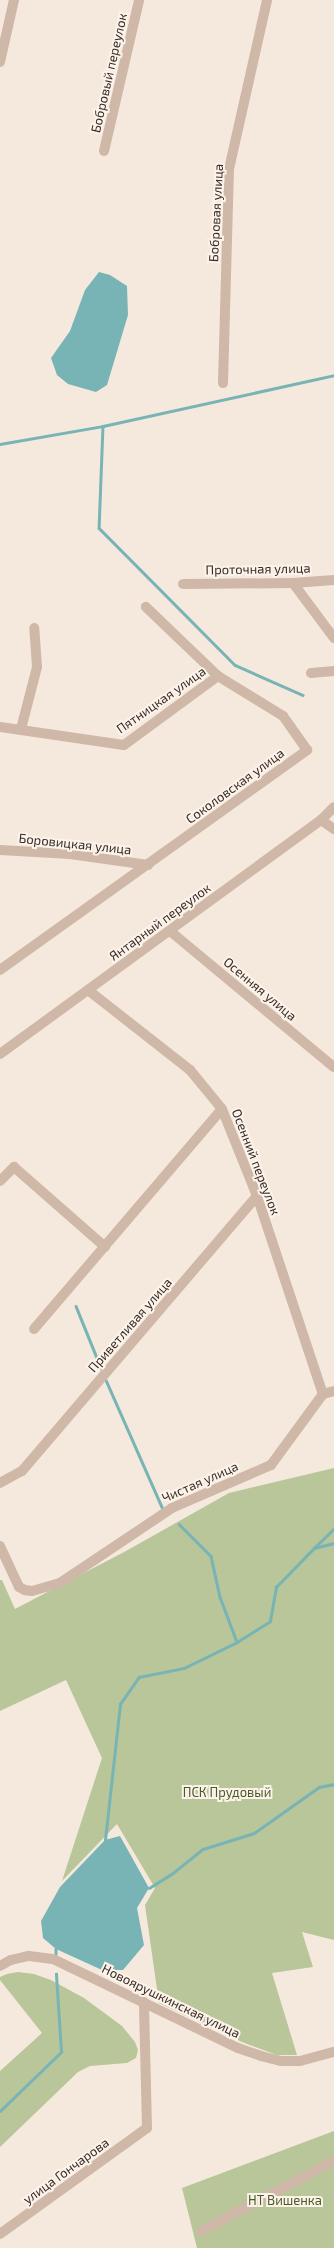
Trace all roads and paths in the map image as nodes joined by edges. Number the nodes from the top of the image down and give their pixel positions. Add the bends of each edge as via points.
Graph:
1 (14, 0) edge
2 (139, 0) edge
3 (267, 0) edge
4 (0, 62) edge
5 (104, 151) dead end
6 (223, 383) dead end
7 (334, 580) edge
8 (293, 583) junction
9 (183, 584) dead end
10 (146, 607) dead end
11 (34, 628) dead end
12 (334, 638) edge
13 (334, 671) edge
14 (312, 673) dead end
15 (218, 676) junction
16 (0, 727) edge
17 (21, 729) junction
18 (334, 807) edge
19 (321, 820) junction
20 (334, 829) edge
21 (0, 850) edge
22 (148, 865) junction
23 (170, 931) junction
24 (0, 970) edge
25 (88, 990) junction
26 (0, 1054) edge
27 (334, 1067) edge
28 (222, 1109) junction
29 (0, 1181) edge
30 (257, 1196) junction
31 (105, 1247) junction
32 (34, 1329) dead end
33 (334, 1390) edge
34 (323, 1394) junction
35 (0, 1483) edge
36 (0, 1546) edge
37 (0, 1966) edge
38 (144, 2002) junction
39 (334, 2052) edge
40 (334, 2162) edge
41 (201, 2231) dead end
42 (0, 2234) edge

1 - 4 street
2 - 5 street, Бобровый переулок
3 - 6 street, Бобровая улица via 229,169
7 - 8 street, Проточная улица
8 - 9 street, Проточная улица
8 - 12 street
10 - 15 street, Соколовская улица
11 - 17 street via 37,667
13 - 14 street
15 - 17 street, Пятницкая улица via 124,745
15 - 22 street, Соколовская улица via 284,716 307,750
16 - 17 street, Пятницкая улица
18 - 19 street, Янтарный переулок
19 - 20 street
19 - 23 street, Янтарный переулок
21 - 22 street, Боровицкая улица via 70,854
22 - 24 street, Соколовская улица
23 - 25 street, Янтарный переулок
23 - 27 street, Осенняя улица
25 - 26 street, Янтарный переулок
25 - 28 street, Осенний переулок via 190,1070
28 - 30 street, Осенний переулок
28 - 31 street
29 - 31 street via 14,1167
30 - 34 street, Осенний переулок
30 - 35 street, Приветливая улица via 22,1471
31 - 32 street
33 - 34 street
34 - 36 street, Чистая улица via 271,1465 172,1508 60,1583 32,1591 19,1587
37 - 38 street, Новоярушкинская улица via 11,1960 29,1956 53,1959
38 - 39 street, Новоярушкинская улица via 238,2048 261,2056 281,2061 300,2061
38 - 42 street, улица Гончарова via 147,2128
40 - 41 street

